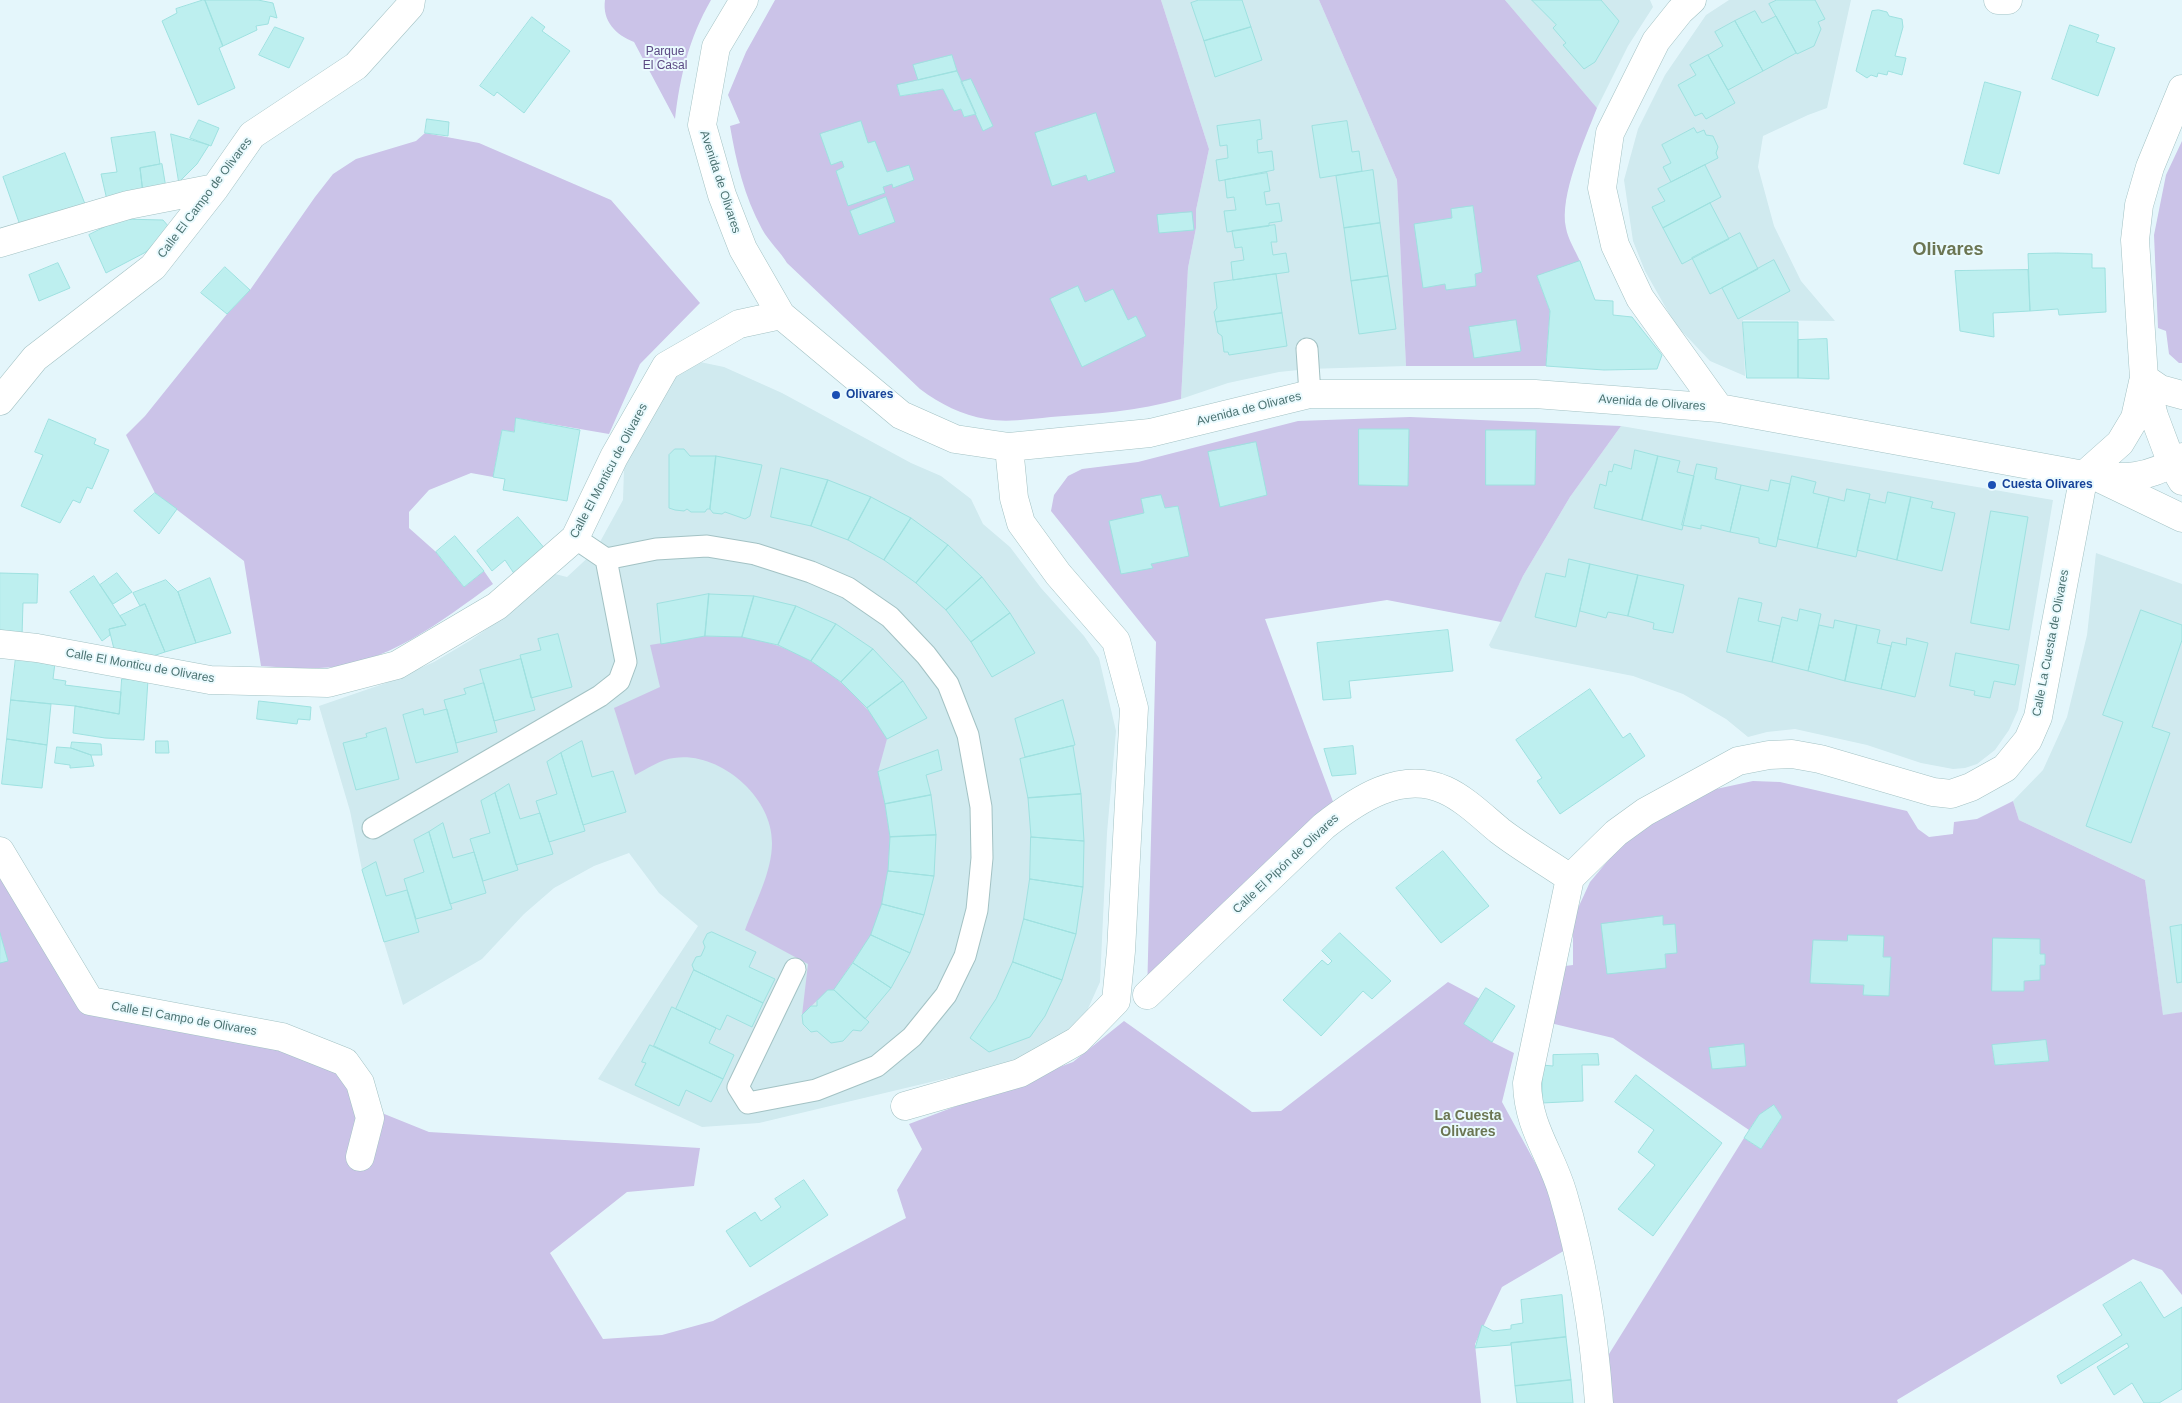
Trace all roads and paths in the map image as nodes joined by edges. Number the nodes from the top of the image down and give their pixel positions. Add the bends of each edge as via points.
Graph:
1 (411, 0) edge
2 (744, 0) edge
3 (1998, 0) edge
4 (2008, 0) edge
5 (1681, 4) edge
6 (2182, 88) edge
7 (215, 188) junction
8 (0, 242) edge
9 (781, 315) junction
10 (1307, 349) dead end
11 (2144, 378) junction
12 (1310, 394) junction
13 (2182, 395) edge
14 (0, 401) edge
15 (1719, 408) junction
16 (1009, 447) junction
17 (2179, 468) edge
18 (2090, 476) junction
19 (2182, 518) edge
20 (575, 538) junction
21 (606, 559) junction
22 (0, 644) edge
23 (373, 828) dead end
24 (0, 851) edge
25 (1570, 878) junction
26 (795, 969) dead end
27 (1147, 995) dead end
28 (906, 1106) dead end
29 (360, 1157) dead end
30 (1598, 1403) edge

1 - 7 street, Calle El Campo de Olivares via 410,6 356,66 252,135
2 - 9 street, Avenida de Olivares via 716,47 702,125 722,195 743,249
3 - 4 street
5 - 15 street via 1656,41 1610,133 1602,188 1615,245 1640,298
6 - 11 street via 2150,167 2139,205 2135,240
7 - 8 street via 128,205
7 - 14 street, Calle El Campo de Olivares via 154,267 35,358
9 - 16 street, Avenida de Olivares via 901,415 955,439
9 - 20 street, Calle El Monticu de Olivares via 739,324 666,366 614,457
10 - 12 lane
11 - 13 street via 2160,389
11 - 17 street via 2154,416
11 - 18 street via 2135,418 2120,443
12 - 15 street, Avenida de Olivares via 1535,394
12 - 16 street, Avenida de Olivares via 1150,433
15 - 18 street, Avenida de Olivares
16 - 28 street via 1014,498 1021,523 1058,574 1116,641 1134,708 1116,1001 1077,1041 1020,1073
17 - 18 street via 2128,478
18 - 19 street
18 - 25 street, Calle La Cuesta de Olivares via 2038,717 2028,740 2005,768 1952,794 1933,792 1792,754 1738,761 1645,812 1616,833
20 - 21 lane
20 - 22 street, Calle El Monticu de Olivares via 497,606 472,621 397,664 328,682 210,680
21 - 23 lane via 626,662 619,681 600,696
21 - 26 lane via 656,549 707,546 755,554 812,572 848,588 890,616 948,684 968,735 975,768 981,807 982,858 977,910 965,956 946,995 912,1037 877,1066 816,1090 748,1103 738,1087
24 - 29 street, Calle El Campo de Olivares via 90,1001 282,1036 345,1062 360,1083 370,1118
25 - 27 street, Calle El Pipón de Olivares via 1445,790 1411,782 1378,791 1353,803 1324,826
25 - 30 street via 1527,1083 1527,1103 1563,1191 1581,1259 1595,1345

